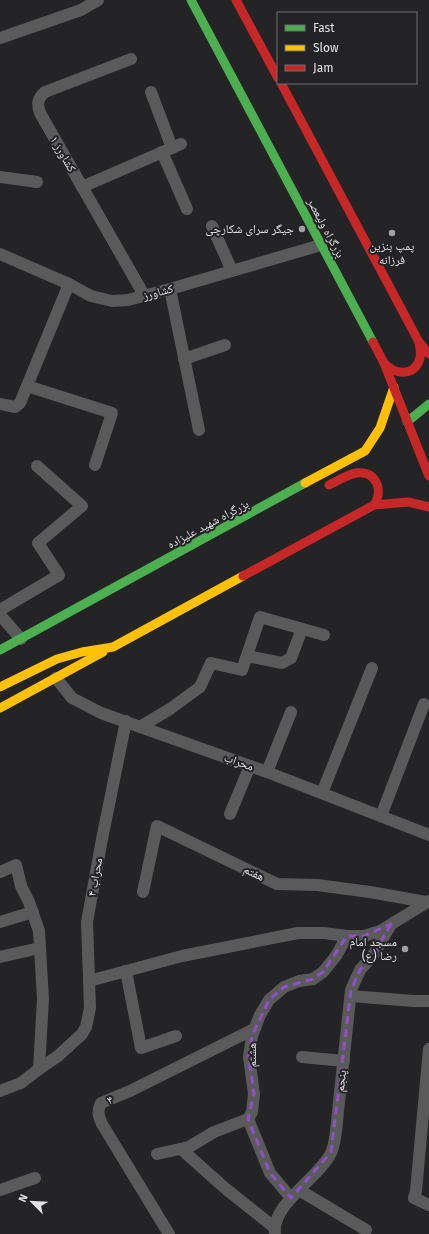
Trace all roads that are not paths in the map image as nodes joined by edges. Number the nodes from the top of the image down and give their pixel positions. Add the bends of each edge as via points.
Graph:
1 (98, 0) edge
2 (190, 0) edge
3 (236, 0) edge
4 (0, 38) edge
5 (131, 59) dead end
6 (277, 76) edge
7 (282, 84) edge
8 (151, 92) dead end
9 (172, 148) junction
10 (0, 177) edge
11 (37, 182) dead end
12 (82, 187) junction
13 (187, 210) dead end
14 (212, 226) dead end
15 (321, 245) junction
16 (0, 254) edge
17 (232, 271) junction
18 (69, 284) junction
19 (170, 289) junction
20 (144, 296) junction
21 (419, 342) junction
22 (224, 345) dead end
23 (429, 354) edge
24 (184, 359) junction
25 (384, 363) junction
26 (27, 386) junction
27 (394, 386) junction
28 (0, 404) edge
29 (429, 404) edge
30 (407, 422) junction
31 (199, 430) dead end
32 (95, 465) dead end
33 (36, 466) dead end
34 (428, 473) edge
35 (318, 490) dead end
36 (288, 503) dead end
37 (268, 505) junction
38 (374, 505) junction
39 (429, 507) edge
40 (0, 610) edge
41 (0, 615) edge
42 (302, 629) junction
43 (324, 635) dead end
44 (21, 639) junction
45 (0, 642) edge
46 (113, 647) junction
47 (0, 650) edge
48 (247, 656) junction
49 (372, 668) dead end
50 (56, 678) junction
51 (0, 687) edge
52 (424, 704) dead end
53 (0, 708) edge
54 (291, 712) dead end
55 (126, 721) junction
56 (140, 727) junction
57 (250, 766) junction
58 (268, 772) junction
59 (322, 793) junction
60 (230, 814) dead end
61 (381, 816) junction
62 (429, 835) edge
63 (0, 872) edge
64 (143, 892) dead end
65 (427, 901) edge
66 (33, 912) junction
67 (0, 922) edge
68 (391, 924) junction
69 (347, 936) junction
70 (40, 948) junction
71 (0, 957) edge
72 (126, 971) junction
73 (89, 981) junction
74 (351, 996) junction
75 (429, 1001) edge
76 (254, 1029) junction
77 (176, 1036) dead end
78 (429, 1050) edge
79 (302, 1057) dead end
80 (344, 1061) junction
81 (39, 1069) junction
82 (0, 1091) edge
83 (248, 1119) junction
84 (181, 1149) junction
85 (157, 1154) dead end
86 (35, 1178) dead end
87 (0, 1190) edge
88 (295, 1194) junction
89 (429, 1206) edge
90 (366, 1230) dead end
91 (275, 1231) edge
92 (169, 1234) edge

1 - 4 street via 80,10
2 - 15 main road, بزرگراه ولیعصر
3 - 6 main road
5 - 12 street, کشاورز ۱ via 40,96 40,113
7 - 21 main road
8 - 9 street
9 - 12 street
9 - 13 street
10 - 11 street
12 - 20 street, کشاورز ۱
14 - 17 street
15 - 17 street, کشاورز
15 - 25 main road, بزرگراه ولیعصر
16 - 18 street, کشاورز
17 - 19 street, کشاورز
18 - 20 street, کشاورز via 91,296 112,301
18 - 26 street
19 - 20 street, کشاورز
19 - 24 street
21 - 23 main road
21 - 25 main road via 420,361 411,371 395,372
22 - 24 street
24 - 31 street
25 - 27 main road, بزرگراه ولیعصر
26 - 28 street via 15,408
26 - 32 street via 112,413
27 - 30 main road, بزرگراه ولیعصر
27 - 37 main road, بزرگراه شهید علیزاده via 380,428 365,451
29 - 30 main road
30 - 34 main road, بزرگراه ولیعصر
33 - 40 street via 82,506 38,543 59,575
35 - 38 main road via 355,474 365,474 374,479 379,487 379,497
36 - 37 main road
37 - 44 main road, بزرگراه شهید علیزاده
38 - 39 main road via 408,502
38 - 46 main road
41 - 44 street
42 - 43 street
42 - 48 street via 291,658 282,663
42 - 48 street via 260,617
44 - 45 main road
44 - 47 main road, بزرگراه شهید علیزاده
46 - 50 main road
46 - 51 main road via 65,657 32,670
48 - 56 street via 242,670 211,662 200,687
49 - 59 street
50 - 53 main road
50 - 55 street, محراب via 72,698 101,713
52 - 61 street
54 - 58 street
55 - 56 street, محراب
55 - 73 street, محراب ۴ via 87,922
56 - 57 street, محراب
57 - 58 street, محراب
57 - 60 street
58 - 59 street, محراب
59 - 61 street, محراب
61 - 62 street, محراب
63 - 66 street via 16,865 21,886
64 - 65 street, هفتم via 157,826 277,884 317,885
65 - 68 street
66 - 67 street
66 - 70 street via 39,931
68 - 69 street via 364,936
68 - 74 street, پنجم via 374,954 360,970
69 - 72 street via 298,933 182,956
69 - 76 street, هشتم via 323,972 313,979 284,987 269,1000
70 - 71 street
70 - 81 street via 43,999
72 - 73 street
72 - 77 street via 141,1048
73 - 81 street, محراب ۴ via 90,1008 86,1027 58,1056
74 - 75 street
74 - 80 street, پنجم
76 - 83 street, هشتم via 249,1057 254,1094 252,1112
76 - 92 street, ۴ via 101,1103 98,1110 102,1124
78 - 89 street via 414,1198
79 - 80 street
80 - 88 street, پنجم via 331,1152 327,1160
81 - 82 street via 21,1083
83 - 84 street via 214,1132 189,1148
83 - 88 street via 270,1173
84 - 85 street
84 - 91 street
86 - 87 street
88 - 90 street
88 - 91 street, پنجم via 278,1218

